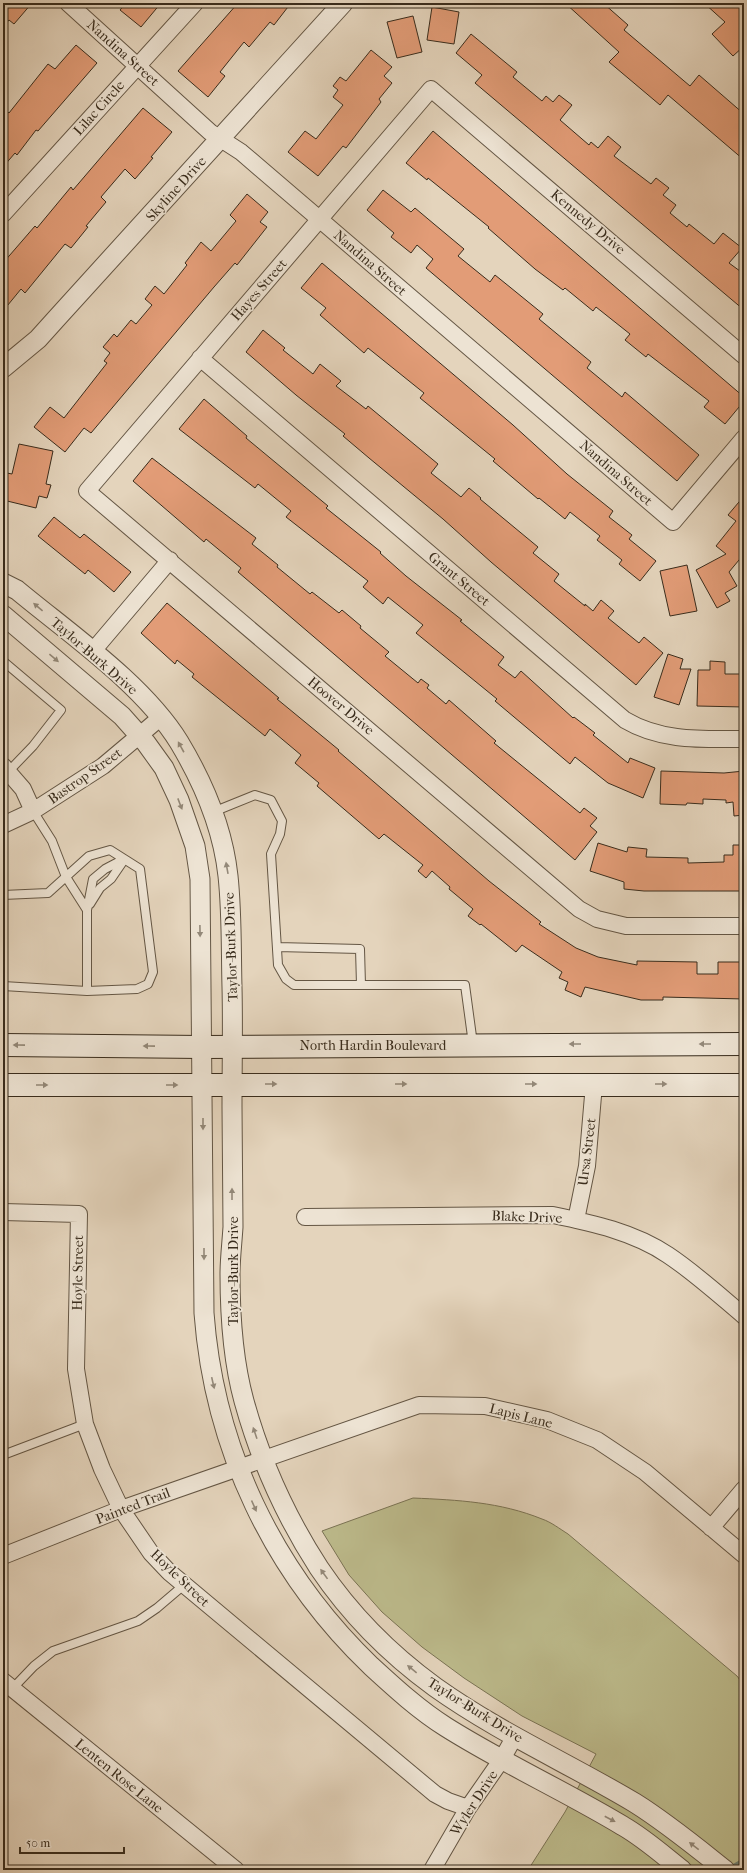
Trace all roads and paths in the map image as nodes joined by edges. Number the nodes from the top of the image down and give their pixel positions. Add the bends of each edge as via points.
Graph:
1 (68, 3) edge
2 (195, 3) edge
3 (343, 3) edge
4 (137, 66) junction
5 (431, 89) joint
6 (221, 139) junction
7 (3, 214) edge
8 (319, 219) junction
9 (744, 356) edge
10 (200, 358) junction
11 (3, 368) edge
12 (744, 438) edge
13 (87, 491) joint
14 (170, 560) junction
15 (3, 582) edge
16 (3, 615) edge
17 (92, 652) junction
18 (3, 661) edge
19 (160, 718) junction
20 (139, 735) junction
21 (744, 739) edge
22 (5, 769) edge
23 (33, 811) junction
24 (213, 812) junction
25 (3, 824) edge
26 (124, 859) junction
27 (66, 877) junction
28 (3, 895) edge
29 (86, 910) junction
30 (744, 926) edge
31 (277, 947) junction
32 (361, 985) junction
33 (3, 986) edge
34 (87, 991) junction
35 (744, 1044) edge
36 (3, 1045) edge
37 (473, 1045) junction
38 (234, 1046) junction
39 (202, 1047) junction
40 (232, 1084) junction
41 (594, 1084) junction
42 (3, 1085) edge
43 (202, 1085) junction
44 (744, 1085) edge
45 (3, 1212) edge
46 (305, 1217) dead end
47 (576, 1220) junction
48 (744, 1316) edge
49 (85, 1424) junction
50 (3, 1455) edge
51 (264, 1459) junction
52 (237, 1467) junction
53 (744, 1488) edge
54 (121, 1509) junction
55 (711, 1528) junction
56 (744, 1555) edge
57 (3, 1556) edge
58 (184, 1585) junction
59 (7, 1685) edge
60 (515, 1736) junction
61 (502, 1759) junction
62 (468, 1808) junction
63 (236, 1870) edge
64 (432, 1870) edge
65 (682, 1870) edge
66 (725, 1870) edge

1 - 4 street, Nandina Street
2 - 4 street, Lilac Circle
3 - 6 street, Skyline Drive
4 - 6 street, Nandina Street
4 - 7 street, Lilac Circle
5 - 8 street, Hayes Street
5 - 9 street, Kennedy Drive
6 - 8 street, Nandina Street via 241,152
6 - 11 street, Skyline Drive via 38,338
8 - 10 street, Hayes Street
8 - 12 street, Nandina Street via 673,522
10 - 13 street, Hayes Street
10 - 21 street, Grant Street via 625,720 645,730 678,738
13 - 14 street, Hoover Drive
14 - 17 street
14 - 30 street, Hoover Drive via 579,909 597,919 626,926
17 -> 15 street, Taylor-Burk Drive via 17,590
16 -> 20 street, Taylor-Burk Drive via 122,716
17 - 19 street, Taylor-Burk Drive via 132,687
18 - 22 lane via 62,710 30,750
19 - 20 street, Bastrop Street
24 -> 19 street, Taylor-Burk Drive via 178,740
20 - 23 street, Bastrop Street via 103,766
20 -> 39 street, Taylor-Burk Drive via 164,768 179,800 195,846 200,880
22 - 23 street via 23,789
23 - 25 street, Bastrop Street
23 - 27 lane via 52,841
24 - 31 lane via 255,795 271,800 282,821 280,834 270,854
38 -> 24 street, Taylor-Burk Drive via 228,873
26 - 27 lane via 110,850 89,856
26 - 29 lane via 93,879
26 - 34 lane via 140,869 153,972 148,984 137,990
27 - 28 lane via 48,893
27 - 29 lane
29 - 34 lane
31 - 32 lane via 278,965 294,985
31 - 32 lane via 360,949
32 - 37 lane via 465,985
33 - 34 lane
35 -> 37 main road, North Hardin Boulevard
39 -> 36 main road, North Hardin Boulevard
37 - 38 main road, North Hardin Boulevard
38 - 39 main road, North Hardin Boulevard
38 - 40 street, Taylor-Burk Drive
39 - 43 street, Taylor-Burk Drive
40 -> 41 main road
40 - 43 main road
51 -> 40 street, Taylor-Burk Drive via 244,1399 231,1318
41 -> 44 main road
41 - 47 street, Ursa Street via 587,1166
42 -> 43 main road
43 -> 52 street, Taylor-Burk Drive via 206,1342 216,1398
45 - 49 street, Hoyle Street via 79,1214 76,1369
46 - 47 street, Blake Drive via 553,1215
47 - 48 street, Blake Drive via 631,1237 666,1254 701,1279
49 - 50 lane
49 - 54 street, Hoyle Street
51 - 52 street, Painted Trail
51 - 55 street, Lapis Lane via 419,1405 485,1406 547,1420 597,1440 645,1472
60 -> 51 street, Taylor-Burk Drive via 436,1688 410,1668 369,1629 320,1568 283,1503
52 - 54 street, Painted Trail
52 -> 61 street, Taylor-Burk Drive via 255,1509 286,1562 322,1614 344,1639 382,1677 423,1711 447,1728
53 - 55 street
54 - 57 street, Painted Trail
54 - 58 street, Hoyle Street via 151,1553
55 - 56 street, Lapis Lane
58 - 59 lane via 138,1621 53,1651
58 - 62 street, Hoyle Street via 435,1794
59 - 63 street, Lenten Rose Lane
60 - 61 street, Wyler Drive
66 -> 60 street, Taylor-Burk Drive via 658,1818
61 - 62 street, Wyler Drive
61 -> 65 street, Taylor-Burk Drive via 628,1829
62 - 64 street, Wyler Drive

